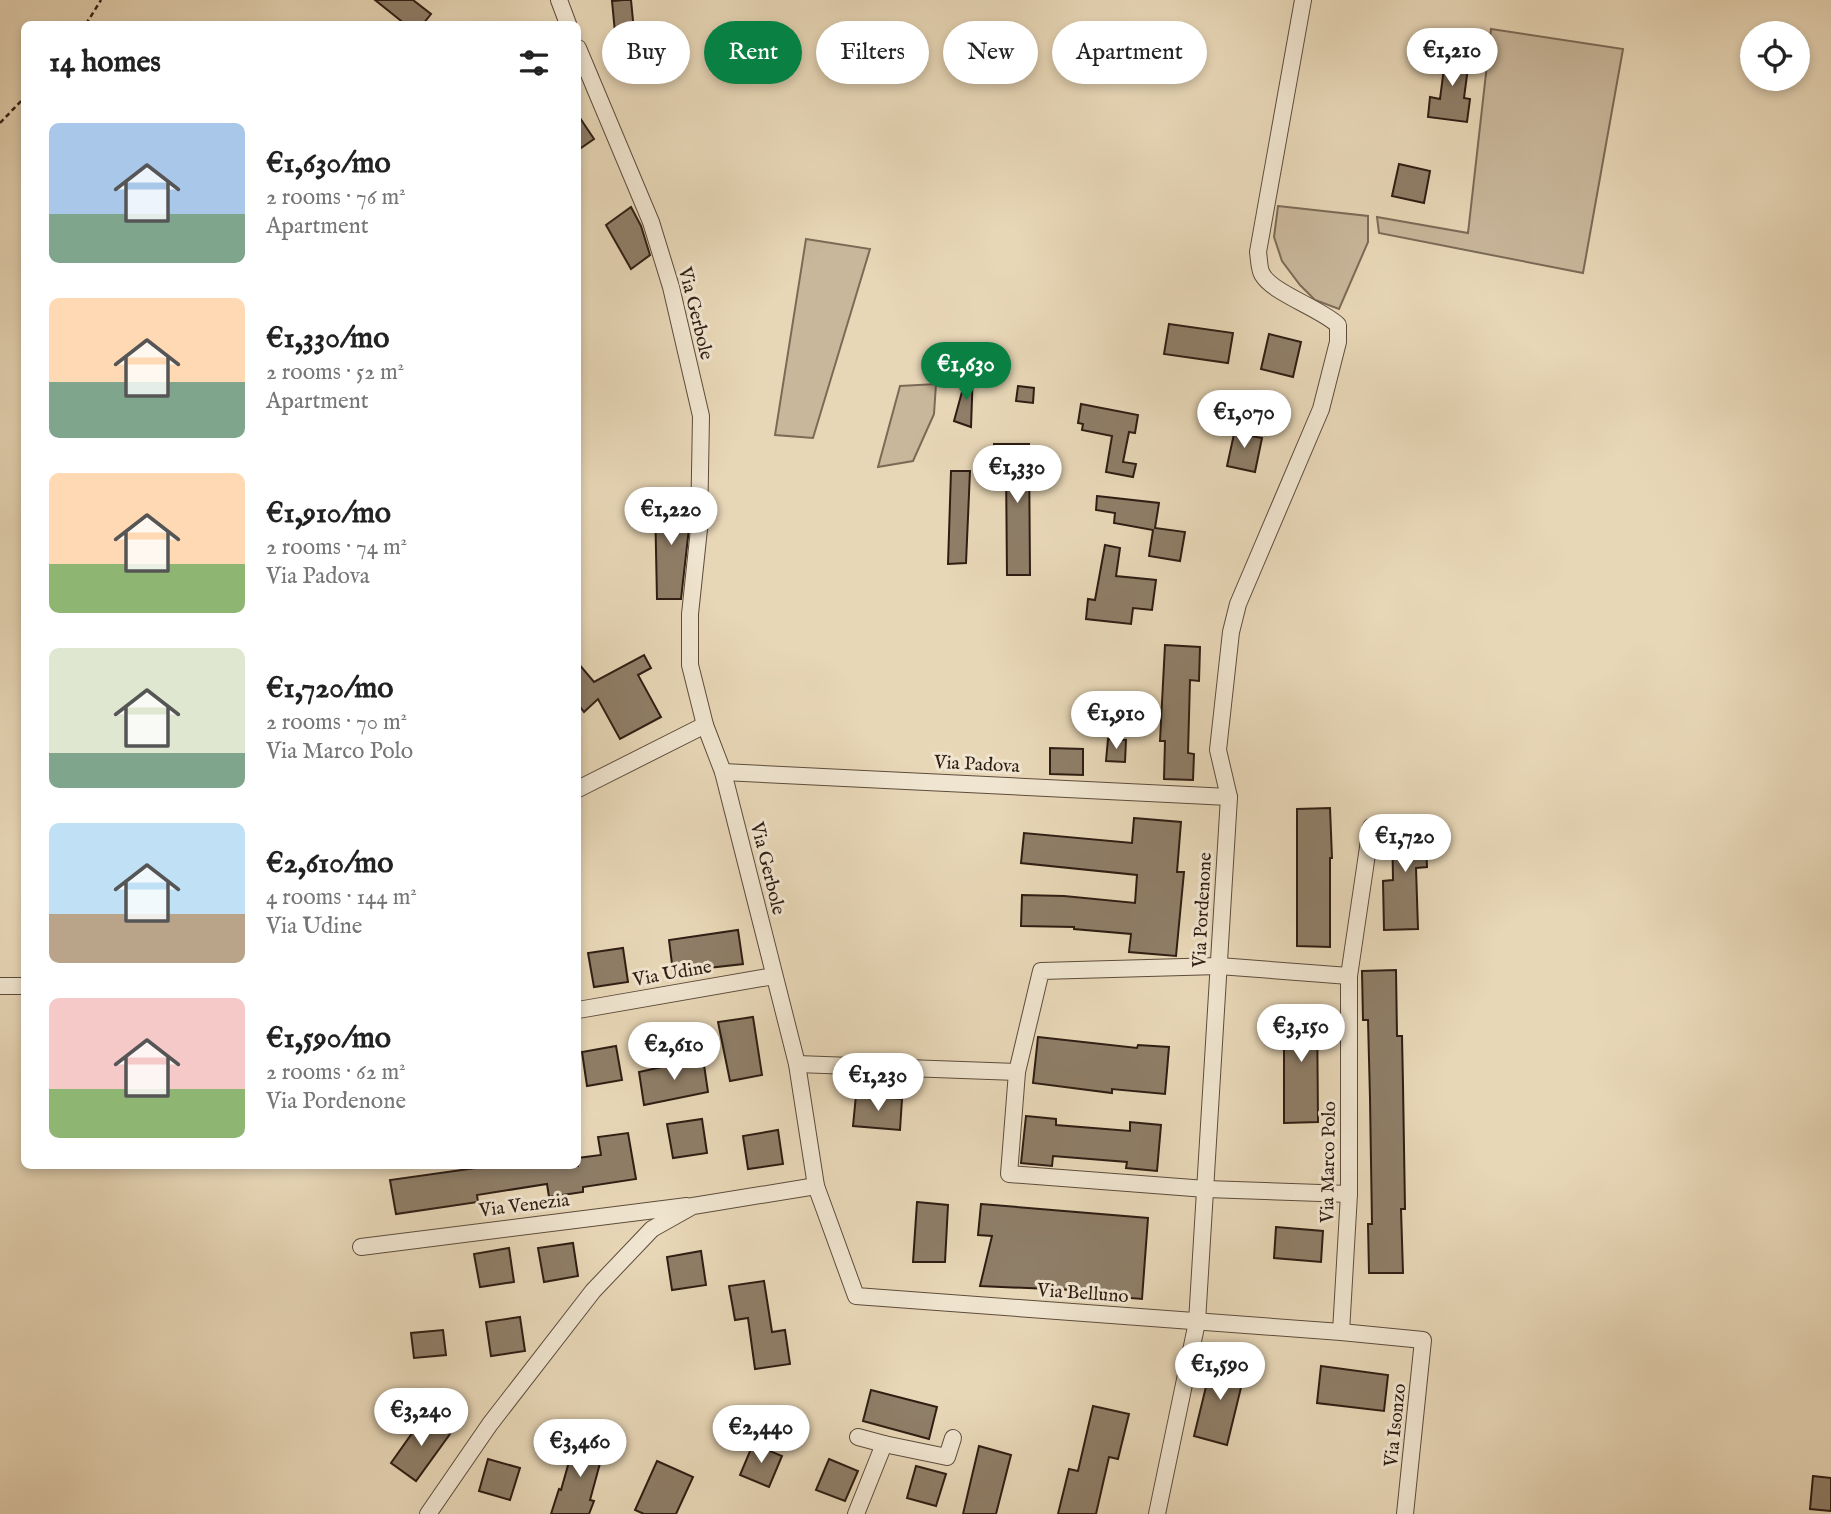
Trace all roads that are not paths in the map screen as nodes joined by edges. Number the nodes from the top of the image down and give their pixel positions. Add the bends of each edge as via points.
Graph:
1 (558, 0) edge
2 (1303, 0) edge
3 (567, 21) edge
4 (581, 55) edge
5 (705, 725) junction
6 (723, 772) junction
7 (581, 787) edge
8 (1229, 797) junction
9 (1371, 827) dead end
10 (1219, 966) junction
11 (774, 976) junction
12 (1349, 976) junction
13 (0, 986) edge
14 (21, 986) edge
15 (581, 1009) edge
16 (797, 1064) junction
17 (1017, 1072) junction
18 (816, 1186) junction
19 (1206, 1189) junction
20 (1349, 1194) junction
21 (693, 1206) junction
22 (361, 1247) dead end
23 (1197, 1322) junction
24 (1341, 1332) junction
25 (1423, 1340) joint
26 (858, 1437) dead end
27 (953, 1438) dead end
28 (884, 1444) junction
29 (428, 1514) edge
30 (856, 1514) edge
31 (1157, 1514) edge
32 (1405, 1514) edge

1 - 3 street
2 - 8 street, Via Pordenone via 1258,252 1261,274 1328,316 1338,325 1338,342 1321,409 1238,604 1231,632 1218,750
4 - 5 street, Via Gerbole via 651,222 701,416 690,665
5 - 6 street, Via Gerbole
5 - 7 street
6 - 8 street, Via Padova
6 - 11 street, Via Gerbole
8 - 10 street, Via Pordenone
9 - 12 street, Via Marco Polo
10 - 12 street
10 - 17 street via 1041,971
10 - 19 street, Via Pordenone
11 - 15 street, Via Udine
11 - 16 street, Via Gerbole
12 - 20 street, Via Marco Polo
13 - 14 street
16 - 17 street
16 - 18 street, Via Gerbole
17 - 19 street via 1009,1174
18 - 21 street
18 - 23 street, Via Belluno via 856,1296
19 - 20 street
19 - 23 street, Via Pordenone
20 - 24 street, Via Marco Polo
21 - 22 street, Via Venezia
21 - 29 street via 652,1229 593,1291 490,1423
23 - 24 street, Via Belluno
23 - 31 street, Via Pordenone
24 - 25 street, Via Belluno
25 - 32 street, Via Isonzo
26 - 28 street
27 - 28 street via 947,1457
28 - 30 street

